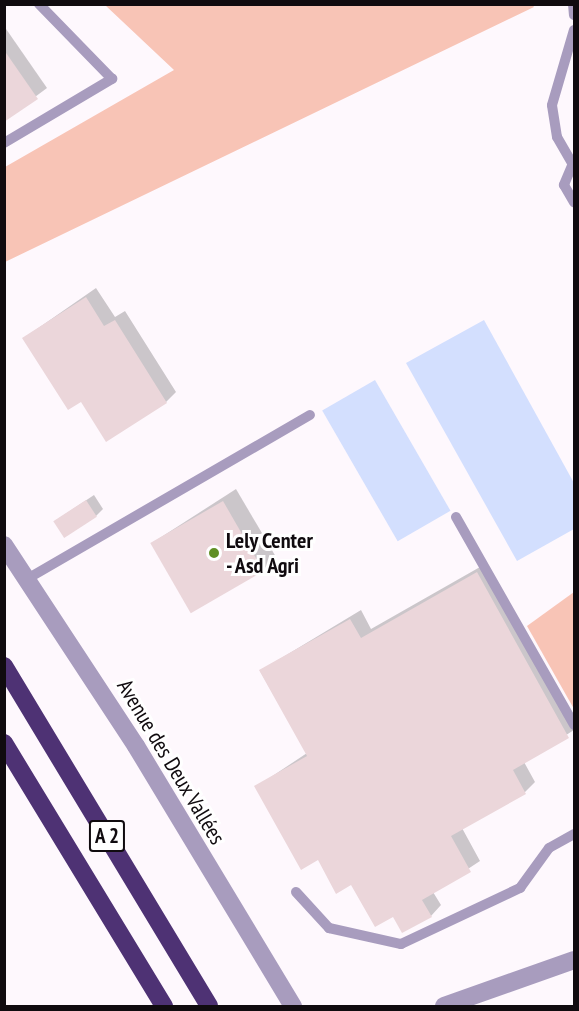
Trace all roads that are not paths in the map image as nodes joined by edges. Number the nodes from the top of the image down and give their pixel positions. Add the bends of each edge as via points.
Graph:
1 (39, 4) edge
2 (573, 4) edge
3 (574, 15) edge
4 (574, 30) edge
5 (4, 143) edge
6 (573, 162) edge
7 (574, 202) edge
8 (309, 415) dead end
9 (456, 517) dead end
10 (4, 545) edge
11 (27, 579) junction
12 (4, 666) edge
13 (574, 724) edge
14 (4, 743) edge
15 (574, 834) edge
16 (296, 892) dead end
17 (574, 960) edge
18 (453, 1005) edge
19 (164, 1006) edge
20 (209, 1006) edge
21 (293, 1006) edge

1 - 5 lane via 112,79
2 - 3 lane
4 - 6 lane via 552,105 558,137
6 - 7 lane via 564,185
8 - 11 lane
9 - 13 lane
10 - 11 street, Avenue des Deux Vallées
11 - 21 street, Avenue des Deux Vallées
12 - 20 highway, A 2
14 - 19 highway, A 2
15 - 16 lane via 549,848 520,888 401,944 329,928
17 - 18 street

